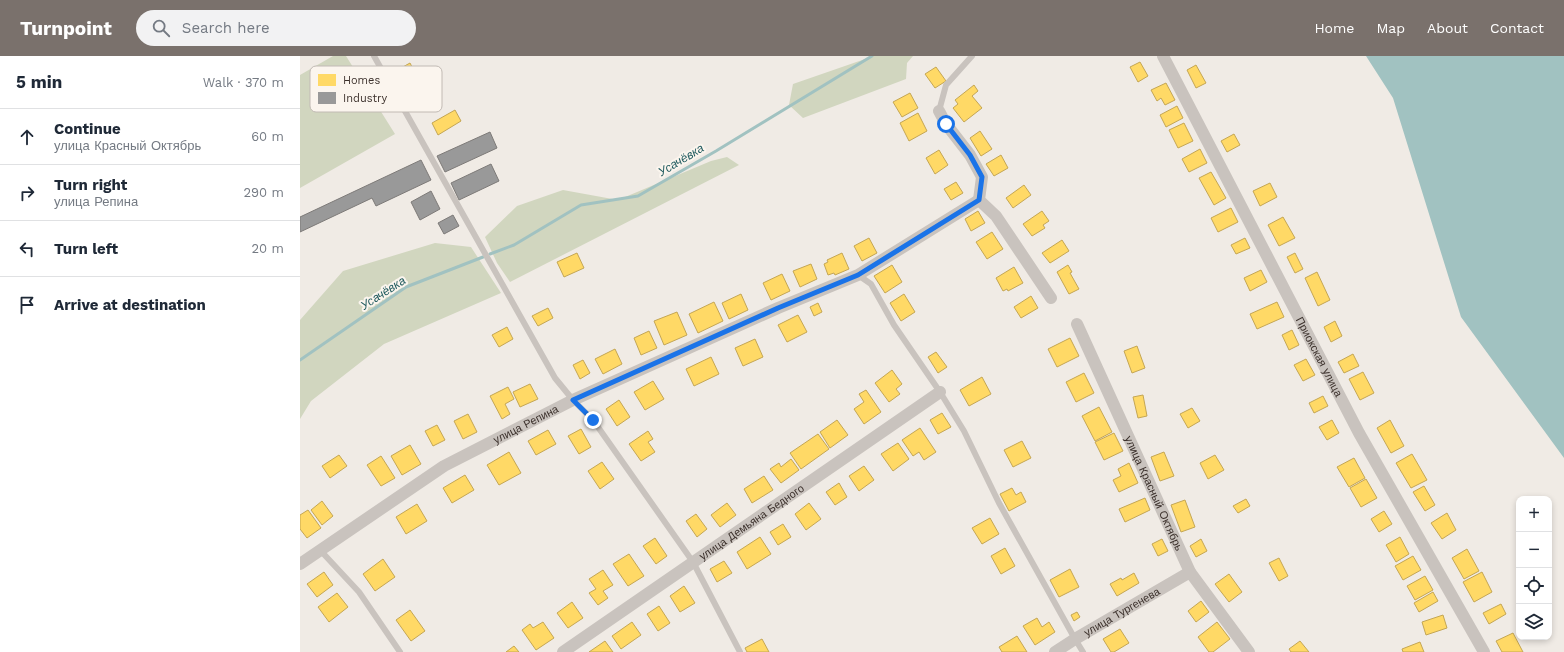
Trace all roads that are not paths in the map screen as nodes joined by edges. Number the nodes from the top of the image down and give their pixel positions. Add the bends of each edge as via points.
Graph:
1 (374, 56) edge
2 (972, 56) edge
3 (1164, 56) edge
4 (380, 66) edge
5 (939, 111) joint
6 (405, 112) edge
7 (979, 200) junction
8 (858, 275) junction
9 (1051, 298) dead end
10 (1077, 324) dead end
11 (940, 392) junction
12 (573, 400) junction
13 (320, 550) junction
14 (693, 562) junction
15 (300, 564) edge
16 (1190, 572) junction
17 (1074, 639) junction
18 (400, 652) edge
19 (563, 652) edge
20 (740, 652) edge
21 (1055, 652) edge
22 (1083, 652) edge
23 (1249, 652) edge
24 (1484, 652) edge

1 - 4 lane
2 - 5 lane via 946,85
3 - 24 street, Приокская улица via 1359,433
5 - 7 street via 982,177
6 - 12 lane via 555,378
7 - 8 street, улица Репина
7 - 9 street via 996,216
8 - 11 lane via 871,284 894,325
8 - 12 street, улица Репина
10 - 16 street, улица Красный Октябрь
11 - 14 street, улица Демьяна Бедного
11 - 17 lane via 964,431 999,503
12 - 13 street, улица Репина via 444,466
12 - 14 lane via 593,420
13 - 15 street, улица Репина
13 - 18 lane via 359,592
14 - 19 street, улица Демьяна Бедного
14 - 20 lane
16 - 17 street, улица Тургенева
16 - 23 street, улица Красный Октябрь
17 - 21 street, улица Тургенева
17 - 22 lane

